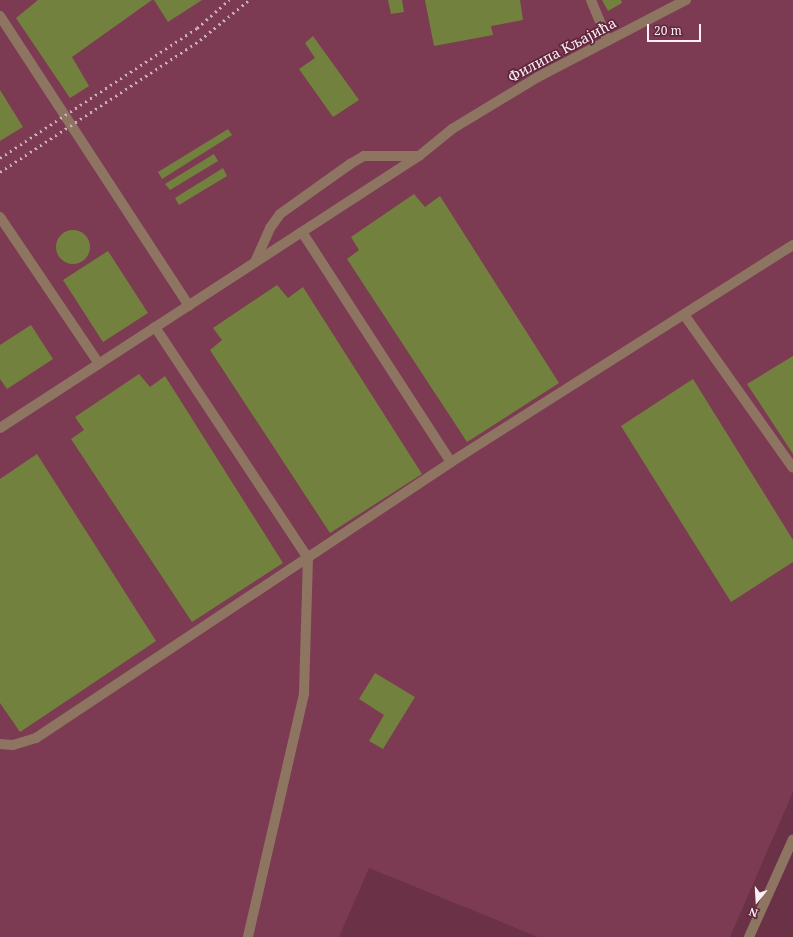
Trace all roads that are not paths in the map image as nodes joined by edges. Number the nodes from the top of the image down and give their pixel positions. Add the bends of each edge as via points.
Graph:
1 (591, 0) edge
2 (686, 0) edge
3 (0, 16) edge
4 (608, 41) junction
5 (419, 156) junction
6 (0, 217) edge
7 (302, 232) junction
8 (793, 245) edge
9 (255, 263) junction
10 (189, 306) junction
11 (685, 316) junction
12 (156, 327) junction
13 (99, 364) junction
14 (0, 428) edge
15 (451, 462) junction
16 (793, 468) edge
17 (308, 558) junction
18 (0, 744) edge
19 (793, 839) edge
20 (248, 937) edge
21 (749, 937) edge

1 - 4 street
2 - 4 street, Филипа Кљајића
3 - 10 street
4 - 5 street, Филипа Кљајића via 538,77 452,129
5 - 7 street, Филипа Кљајића
5 - 9 street via 364,156 350,164 280,214 270,228
6 - 13 street
7 - 9 street, Филипа Кљајића
7 - 15 street
8 - 11 street
9 - 10 street, Филипа Кљајића
10 - 12 street, Филипа Кљајића
11 - 15 street
11 - 16 street
12 - 13 street, Филипа Кљајића
12 - 17 street
13 - 14 street, Филипа Кљајића
15 - 17 street
17 - 18 street via 36,738 14,745
17 - 20 street via 304,694
19 - 21 street

